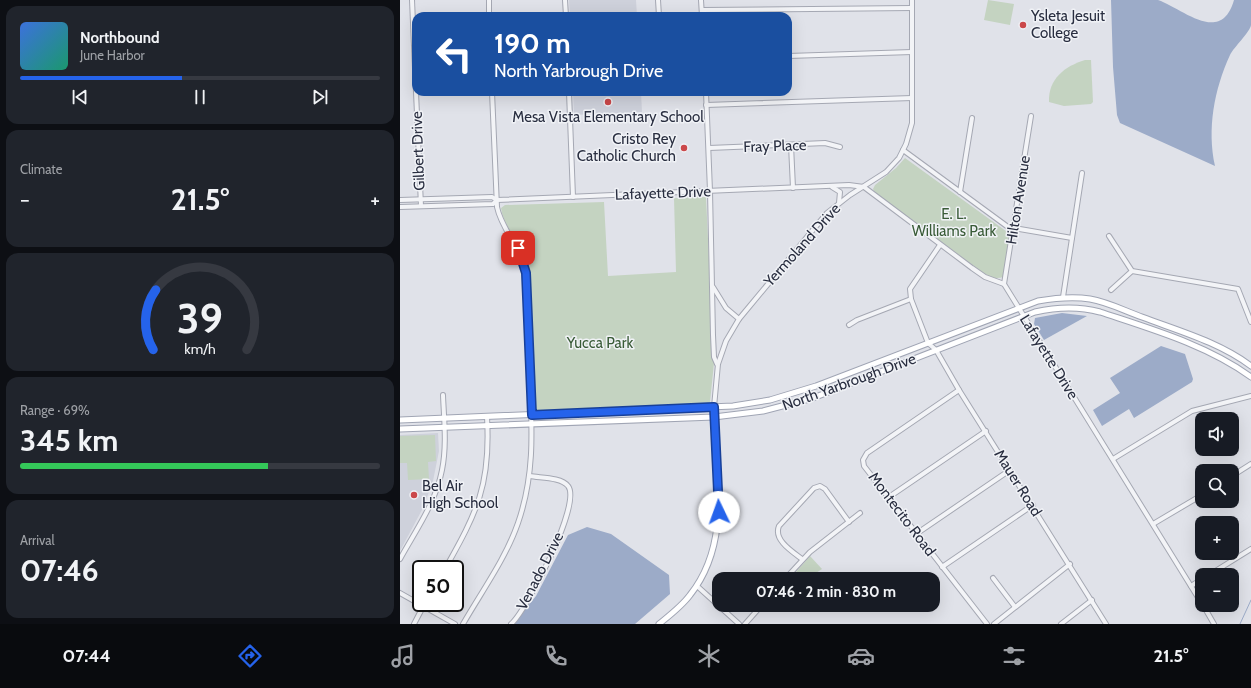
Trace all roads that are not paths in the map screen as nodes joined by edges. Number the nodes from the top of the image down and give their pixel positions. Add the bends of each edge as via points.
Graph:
1 (412, 0) edge
2 (489, 0) edge
3 (565, 0) edge
4 (658, 0) edge
5 (702, 0) edge
6 (912, 0) edge
7 (912, 8) junction
8 (702, 10) joint
9 (412, 12) edge
10 (489, 12) edge
11 (566, 12) edge
12 (659, 12) edge
13 (912, 52) junction
14 (792, 56) edge
15 (416, 96) edge
16 (492, 96) edge
17 (569, 96) edge
18 (706, 96) edge
19 (912, 98) junction
20 (706, 105) junction
21 (1031, 116) dead end
22 (972, 118) dead end
23 (791, 145) junction
24 (840, 147) dead end
25 (709, 148) junction
26 (903, 150) junction
27 (1082, 173) dead end
28 (830, 186) junction
29 (864, 187) junction
30 (793, 188) junction
31 (710, 191) junction
32 (960, 192) junction
33 (573, 197) junction
34 (400, 200) edge
35 (420, 200) junction
36 (497, 200) junction
37 (840, 203) junction
38 (421, 206) junction
39 (400, 207) edge
40 (1013, 229) junction
41 (1109, 236) dead end
42 (1072, 238) junction
43 (940, 245) junction
44 (1132, 271) junction
45 (1004, 284) junction
46 (713, 286) junction
47 (1111, 290) dead end
48 (1063, 297) junction
49 (911, 299) junction
50 (1018, 308) junction
51 (1023, 316) junction
52 (739, 319) junction
53 (1251, 322) edge
54 (849, 326) dead end
55 (928, 343) junction
56 (936, 350) junction
57 (718, 364) junction
58 (1251, 366) edge
59 (1251, 377) edge
60 (959, 390) junction
61 (443, 395) dead end
62 (1251, 396) edge
63 (777, 398) junction
64 (714, 407) junction
65 (779, 407) junction
66 (578, 413) junction
67 (532, 415) junction
68 (487, 417) junction
69 (714, 417) junction
70 (444, 418) junction
71 (400, 420) edge
72 (579, 423) junction
73 (532, 425) junction
74 (488, 427) junction
75 (444, 428) junction
76 (400, 429) edge
77 (986, 431) junction
78 (1114, 459) junction
79 (1251, 464) edge
80 (1010, 470) junction
81 (1239, 472) edge
82 (530, 476) junction
83 (889, 497) junction
84 (1195, 499) edge
85 (1033, 505) junction
86 (860, 513) dead end
87 (849, 522) junction
88 (1153, 524) junction
89 (916, 534) junction
90 (1251, 549) edge
91 (400, 559) edge
92 (802, 559) junction
93 (450, 560) edge
94 (1070, 564) junction
95 (942, 567) junction
96 (1220, 568) edge
97 (791, 572) edge
98 (993, 578) dead end
99 (1195, 583) edge
100 (697, 586) junction
101 (1191, 586) junction
102 (400, 593) edge
103 (1195, 593) edge
104 (412, 598) edge
105 (1092, 600) junction
106 (1015, 607) junction
107 (421, 612) edge
108 (437, 612) edge
109 (756, 612) edge
110 (1207, 612) edge
111 (414, 624) edge
112 (455, 624) edge
113 (463, 624) edge
114 (511, 624) edge
115 (659, 624) edge
116 (739, 624) edge
117 (745, 624) edge
118 (987, 624) edge
119 (994, 624) edge
120 (1061, 624) edge
121 (1106, 624) edge
122 (1214, 624) edge

1 - 9 street, Gilbert Drive
2 - 10 street
3 - 11 street
4 - 12 street
5 - 8 street
6 - 7 street, Yermoland Drive
7 - 8 street
7 - 13 street, Yermoland Drive
13 - 14 street
13 - 19 street, Yermoland Drive
15 - 35 street, Gilbert Drive
16 - 36 street
17 - 33 street
18 - 20 street
19 - 20 street
19 - 26 street, Yermoland Drive via 912,123
20 - 25 street
21 - 40 street, Hilton Avenue
22 - 32 street
23 - 24 street, Fray Place via 825,143
23 - 25 street, Fray Place
23 - 30 street
25 - 31 street
26 - 29 street, Yermoland Drive via 890,168
26 - 32 street
27 - 42 street
28 - 29 street, Lafayette Drive
28 - 30 street, Lafayette Drive
28 - 37 street via 839,191
29 - 37 street, Yermoland Drive
29 - 43 street
30 - 31 street, Lafayette Drive
31 - 33 street, Lafayette Drive
31 - 46 street
32 - 40 street
33 - 36 street, Lafayette Drive
34 - 35 street, Lafayette Drive
35 - 36 street, Lafayette Drive via 492,197
35 - 38 street, Gilbert Drive
36 - 38 street, Lafayette Drive via 493,204
36 - 67 street via 503,225 518,248 525,266
37 - 52 street, Yermoland Drive via 817,224
38 - 39 street, Lafayette Drive
40 - 42 street
40 - 45 street, Hilton Avenue
41 - 44 street
42 - 48 street
43 - 45 street via 986,277
43 - 49 street via 911,286
44 - 47 street
44 - 53 street via 1238,289
45 - 50 street, Lafayette Drive
46 - 52 street via 726,308
46 - 57 street via 714,357
48 - 50 main road, North Yarbrough Drive via 1038,301
48 - 58 main road, North Yarbrough Drive via 1091,299 1125,310 1207,341
49 - 54 street via 857,320
49 - 55 street
50 - 51 street, Lafayette Drive
50 - 55 main road, North Yarbrough Drive
51 - 56 main road, North Yarbrough Drive
51 - 59 main road, North Yarbrough Drive via 1061,307 1087,308 1198,347
51 - 78 street, Lafayette Drive
52 - 57 street, Yermoland Drive via 726,341
55 - 56 street, Mauer Road
55 - 63 main road, North Yarbrough Drive via 816,386
56 - 60 street, Mauer Road
56 - 65 main road, North Yarbrough Drive via 813,398
57 - 64 street
60 - 77 street, Mauer Road
60 - 83 street, Montecito Road via 864,455 864,466
61 - 70 street
62 - 78 street via 1192,411
63 - 64 main road, North Yarbrough Drive via 743,405
63 - 65 main road
64 - 66 main road, North Yarbrough Drive
64 - 69 main road
65 - 69 main road, North Yarbrough Drive
66 - 67 main road, North Yarbrough Drive
66 - 72 main road
67 - 68 main road, North Yarbrough Drive
67 - 73 street
68 - 70 main road, North Yarbrough Drive
68 - 74 street
69 - 72 main road, North Yarbrough Drive
69 - 100 main road via 719,522 710,563
70 - 71 main road, North Yarbrough Drive
70 - 75 street
72 - 73 main road, North Yarbrough Drive
73 - 74 main road, North Yarbrough Drive
73 - 82 street
74 - 75 main road, North Yarbrough Drive
74 - 93 street via 488,458 480,498
75 - 76 main road, North Yarbrough Drive
75 - 91 street via 444,460 439,482 430,506
77 - 80 street, Mauer Road
77 - 83 street
78 - 88 street, Lafayette Drive
79 - 81 street
80 - 85 street, Mauer Road
80 - 89 street
82 - 113 street via 522,512 514,533
82 - 114 street, Venado Drive via 563,482 569,487 571,496 556,547
83 - 89 street, Montecito Road
84 - 88 street
85 - 94 street, Mauer Road
85 - 95 street
86 - 87 street
87 - 92 street
87 - 92 street via 825,489 820,486 812,489 777,531 779,538
88 - 101 street, Lafayette Drive
89 - 95 street, Montecito Road
90 - 96 street
92 - 97 street
94 - 105 street, Mauer Road
94 - 106 street
95 - 118 street, Montecito Road
98 - 106 street
99 - 101 street
100 - 115 main road via 678,608
100 - 116 street
101 - 103 street, Lafayette Drive
102 - 104 street
105 - 120 street
105 - 121 street, Mauer Road
106 - 119 street
107 - 111 street
108 - 112 street
109 - 117 street
110 - 122 street, Lafayette Drive

